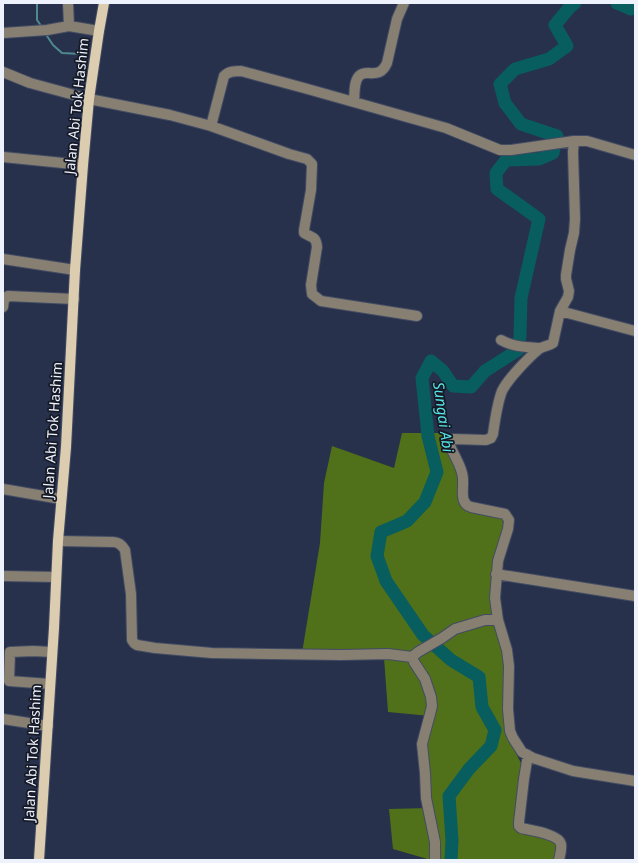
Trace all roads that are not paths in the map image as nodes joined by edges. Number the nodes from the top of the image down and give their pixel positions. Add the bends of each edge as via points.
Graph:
1 (68, 3) edge
2 (104, 3) edge
3 (404, 3) edge
4 (69, 26) junction
5 (98, 31) junction
6 (3, 33) edge
7 (3, 72) edge
8 (89, 99) junction
9 (354, 102) junction
10 (211, 126) junction
11 (574, 141) junction
12 (635, 155) edge
13 (3, 157) edge
14 (83, 165) junction
15 (3, 259) edge
16 (75, 270) junction
17 (74, 299) junction
18 (3, 307) edge
19 (560, 311) junction
20 (417, 316) dead end
21 (635, 331) edge
22 (505, 342) dead end
23 (540, 348) junction
24 (3, 489) edge
25 (61, 499) junction
26 (58, 541) junction
27 (496, 574) junction
28 (3, 576) edge
29 (56, 577) junction
30 (635, 596) edge
31 (498, 620) junction
32 (7, 652) edge
33 (52, 652) junction
34 (415, 654) junction
35 (6, 681) edge
36 (50, 684) junction
37 (3, 719) edge
38 (48, 726) junction
39 (528, 755) junction
40 (635, 781) edge
41 (39, 860) edge
42 (435, 860) edge
43 (559, 860) edge

1 - 4 street
2 - 5 main road, Jalan Abi Tok Hashim
3 - 9 street via 397,19 387,63 378,73 360,75 355,88
4 - 5 street
4 - 6 street
5 - 8 main road, Jalan Abi Tok Hashim
7 - 8 street via 30,83
8 - 10 street
8 - 14 main road, Jalan Abi Tok Hashim
9 - 10 street via 236,71 224,76
9 - 11 street via 446,128 500,150
10 - 20 street via 307,159 312,164 311,190 304,230 304,233 314,237 317,242 312,294 321,301
11 - 12 street via 587,141
11 - 19 street via 574,233 566,275 569,291
13 - 14 street
14 - 16 main road, Jalan Abi Tok Hashim
15 - 16 street
16 - 17 main road, Jalan Abi Tok Hashim
17 - 18 street via 8,296
17 - 25 main road, Jalan Abi Tok Hashim
19 - 21 street
19 - 23 street via 553,343
22 - 23 street
23 - 27 street via 514,374 502,391 492,438 456,438 450,442 462,473 464,503 467,506 505,514 509,520
24 - 25 street
25 - 26 main road, Jalan Abi Tok Hashim
26 - 29 main road, Jalan Abi Tok Hashim
26 - 34 street via 118,542 123,547 131,594 132,640 137,645 212,653
27 - 30 street
27 - 31 street via 495,598
28 - 29 street
29 - 33 main road, Jalan Abi Tok Hashim
31 - 34 street via 485,620 455,629
31 - 39 street via 509,666 510,731 517,746
32 - 33 street
32 - 35 street
33 - 36 main road, Jalan Abi Tok Hashim
34 - 42 street via 414,662 425,679 432,706 422,744 426,798 435,842
35 - 36 street
36 - 38 main road, Jalan Abi Tok Hashim
37 - 38 street
38 - 41 main road, Jalan Abi Tok Hashim
39 - 40 street via 573,771
39 - 43 street via 519,826 559,840

